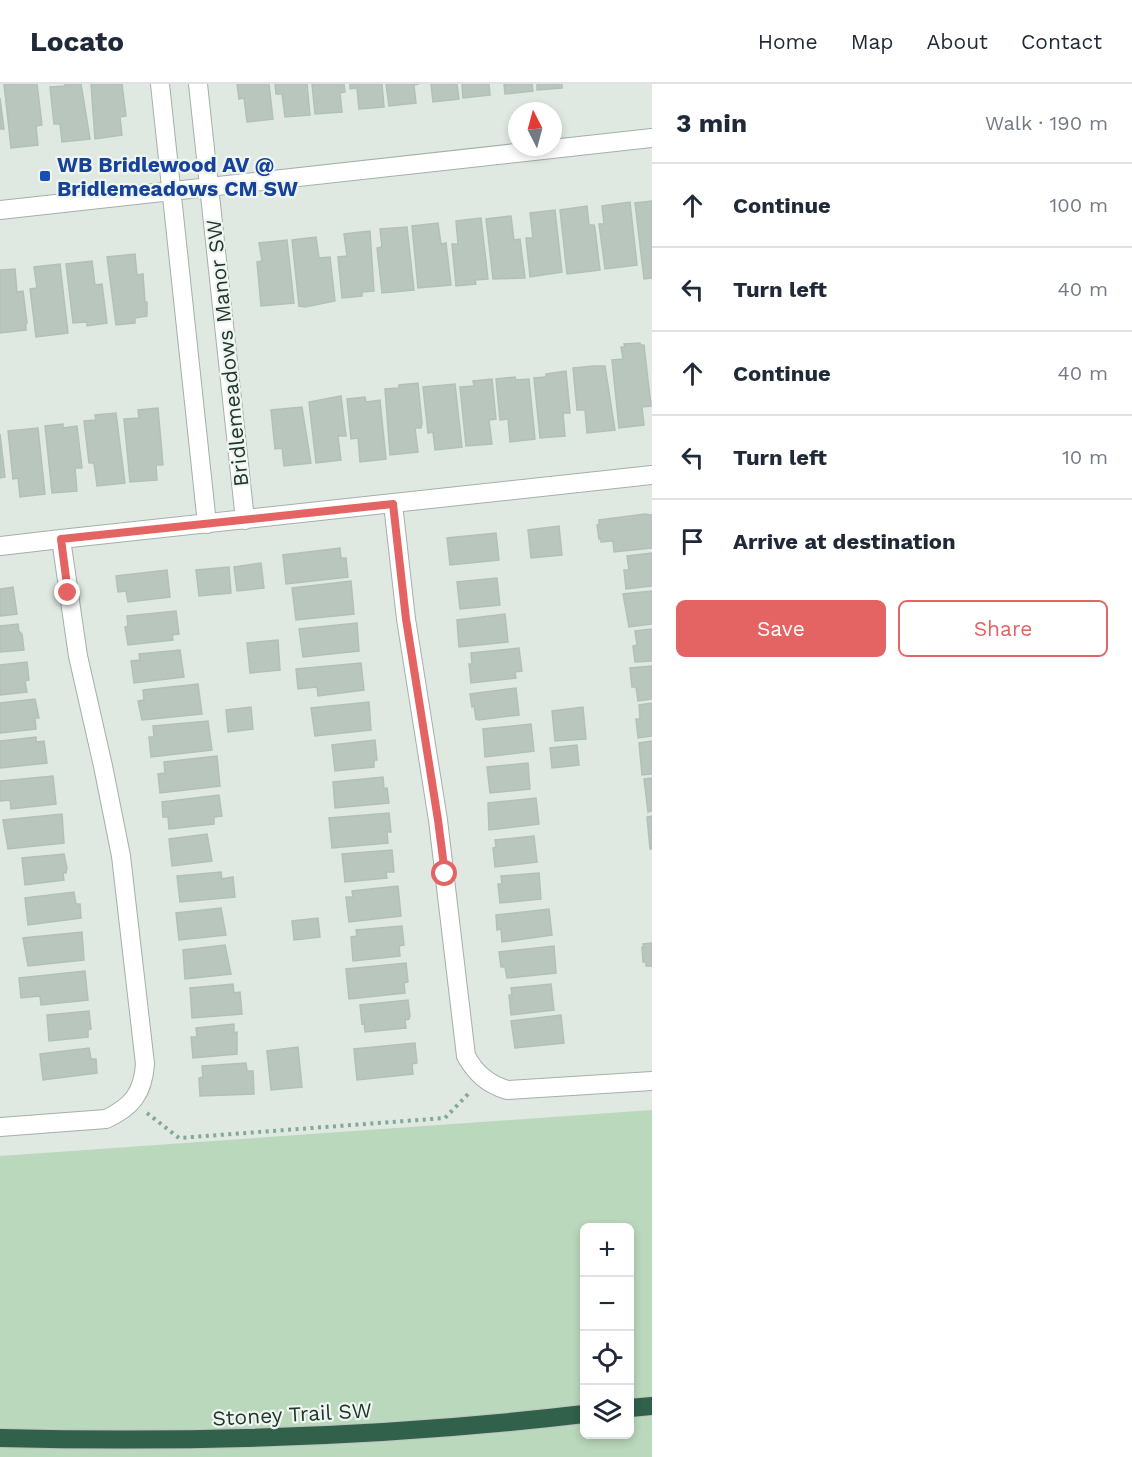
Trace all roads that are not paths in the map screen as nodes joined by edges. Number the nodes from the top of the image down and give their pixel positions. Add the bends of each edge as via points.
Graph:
1 (159, 84) edge
2 (198, 84) edge
3 (652, 138) edge
4 (209, 186) junction
5 (171, 191) junction
6 (0, 210) edge
7 (652, 476) edge
8 (393, 504) junction
9 (238, 520) junction
10 (207, 524) junction
11 (61, 539) junction
12 (0, 546) edge
13 (652, 1081) edge
14 (0, 1127) edge
15 (652, 1406) edge
16 (634, 1408) edge
17 (580, 1414) edge
18 (0, 1438) edge

1 - 5 street, Bridlemeadows Manor SW
2 - 4 street, Bridlemeadows Manor SW
3 - 4 street
4 - 5 street
4 - 9 street, Bridlemeadows Manor SW
5 - 6 street
5 - 10 street, Bridlemeadows Manor SW
7 - 8 street
8 - 9 street
8 - 13 street via 406,619 438,820 464,1048 471,1066 498,1088 517,1091
9 - 10 street
10 - 11 street
11 - 12 street
11 - 14 street via 78,656 125,886 145,1064 141,1086 132,1101 106,1119
15 - 16 highway
17 - 18 highway, Stoney Trail SW via 365,1434 230,1440

